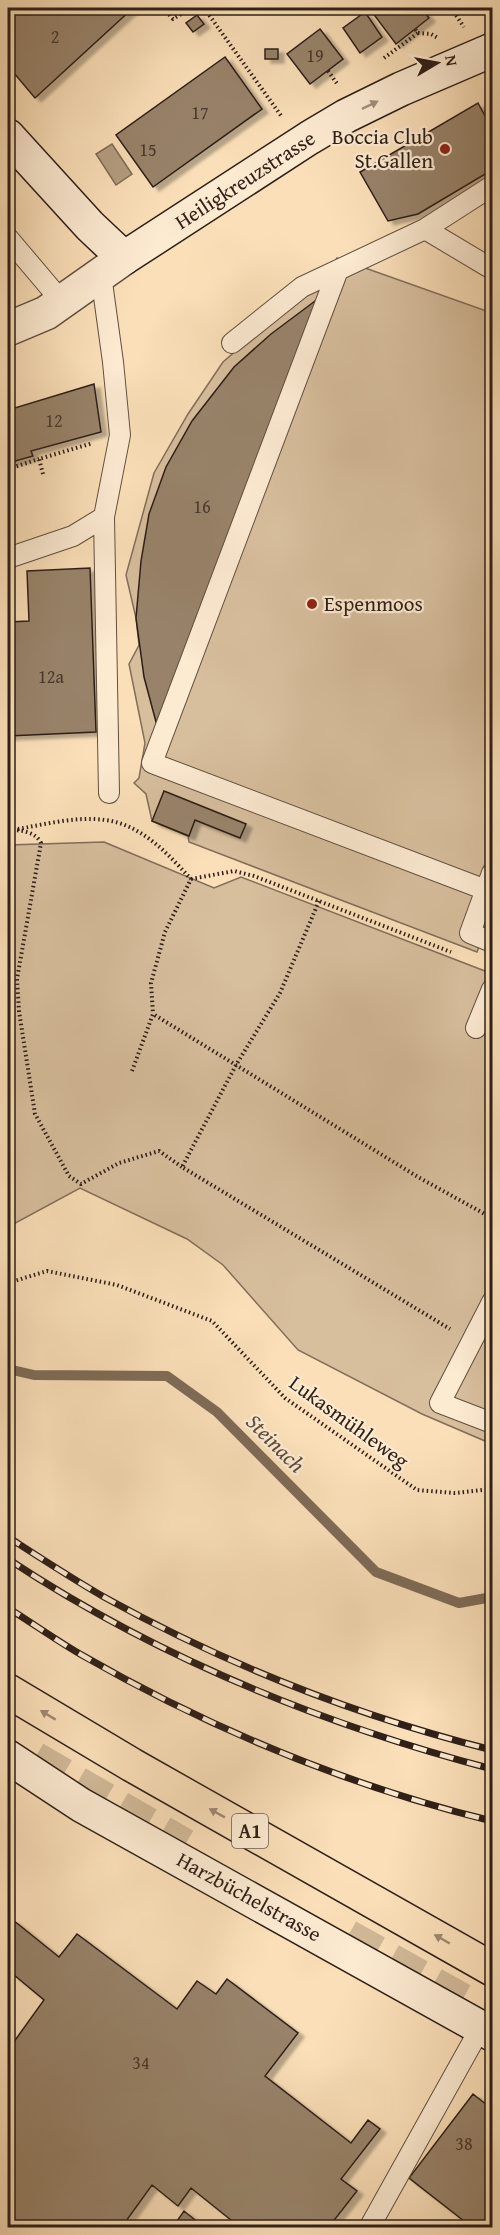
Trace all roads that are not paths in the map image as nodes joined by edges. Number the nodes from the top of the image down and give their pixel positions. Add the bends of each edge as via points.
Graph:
1 (492, 50) edge
2 (8, 136) edge
3 (492, 186) edge
4 (425, 229) junction
5 (8, 238) edge
6 (113, 267) junction
7 (492, 269) edge
8 (338, 270) junction
9 (63, 303) junction
10 (8, 328) edge
11 (232, 343) dead end
12 (104, 517) junction
13 (8, 558) edge
14 (109, 793) dead end
15 (489, 881) edge
16 (492, 942) edge
17 (492, 989) edge
18 (476, 1028) dead end
19 (492, 1302) edge
20 (492, 1423) edge
21 (8, 1691) edge
22 (8, 1757) edge
23 (492, 1969) edge
24 (487, 2030) edge
25 (369, 2228) edge

6 -> 1 street, Heiligkreuzstrasse via 346,116
2 - 6 street via 90,225
3 - 4 lane
4 - 7 lane
4 - 8 lane
5 - 9 lane
6 - 9 street, Heiligkreuzstrasse
6 - 12 lane via 120,435
8 - 11 lane via 302,287
8 - 15 lane via 152,763
9 - 10 street, Heiligkreuzstrasse
12 - 13 lane via 73,536
12 - 14 lane
15 - 16 lane via 470,933
17 - 18 lane
19 - 20 lane via 440,1403
23 -> 21 highway, A1
22 - 24 street, Harzbüchelstrasse via 81,1805
24 - 25 lane

